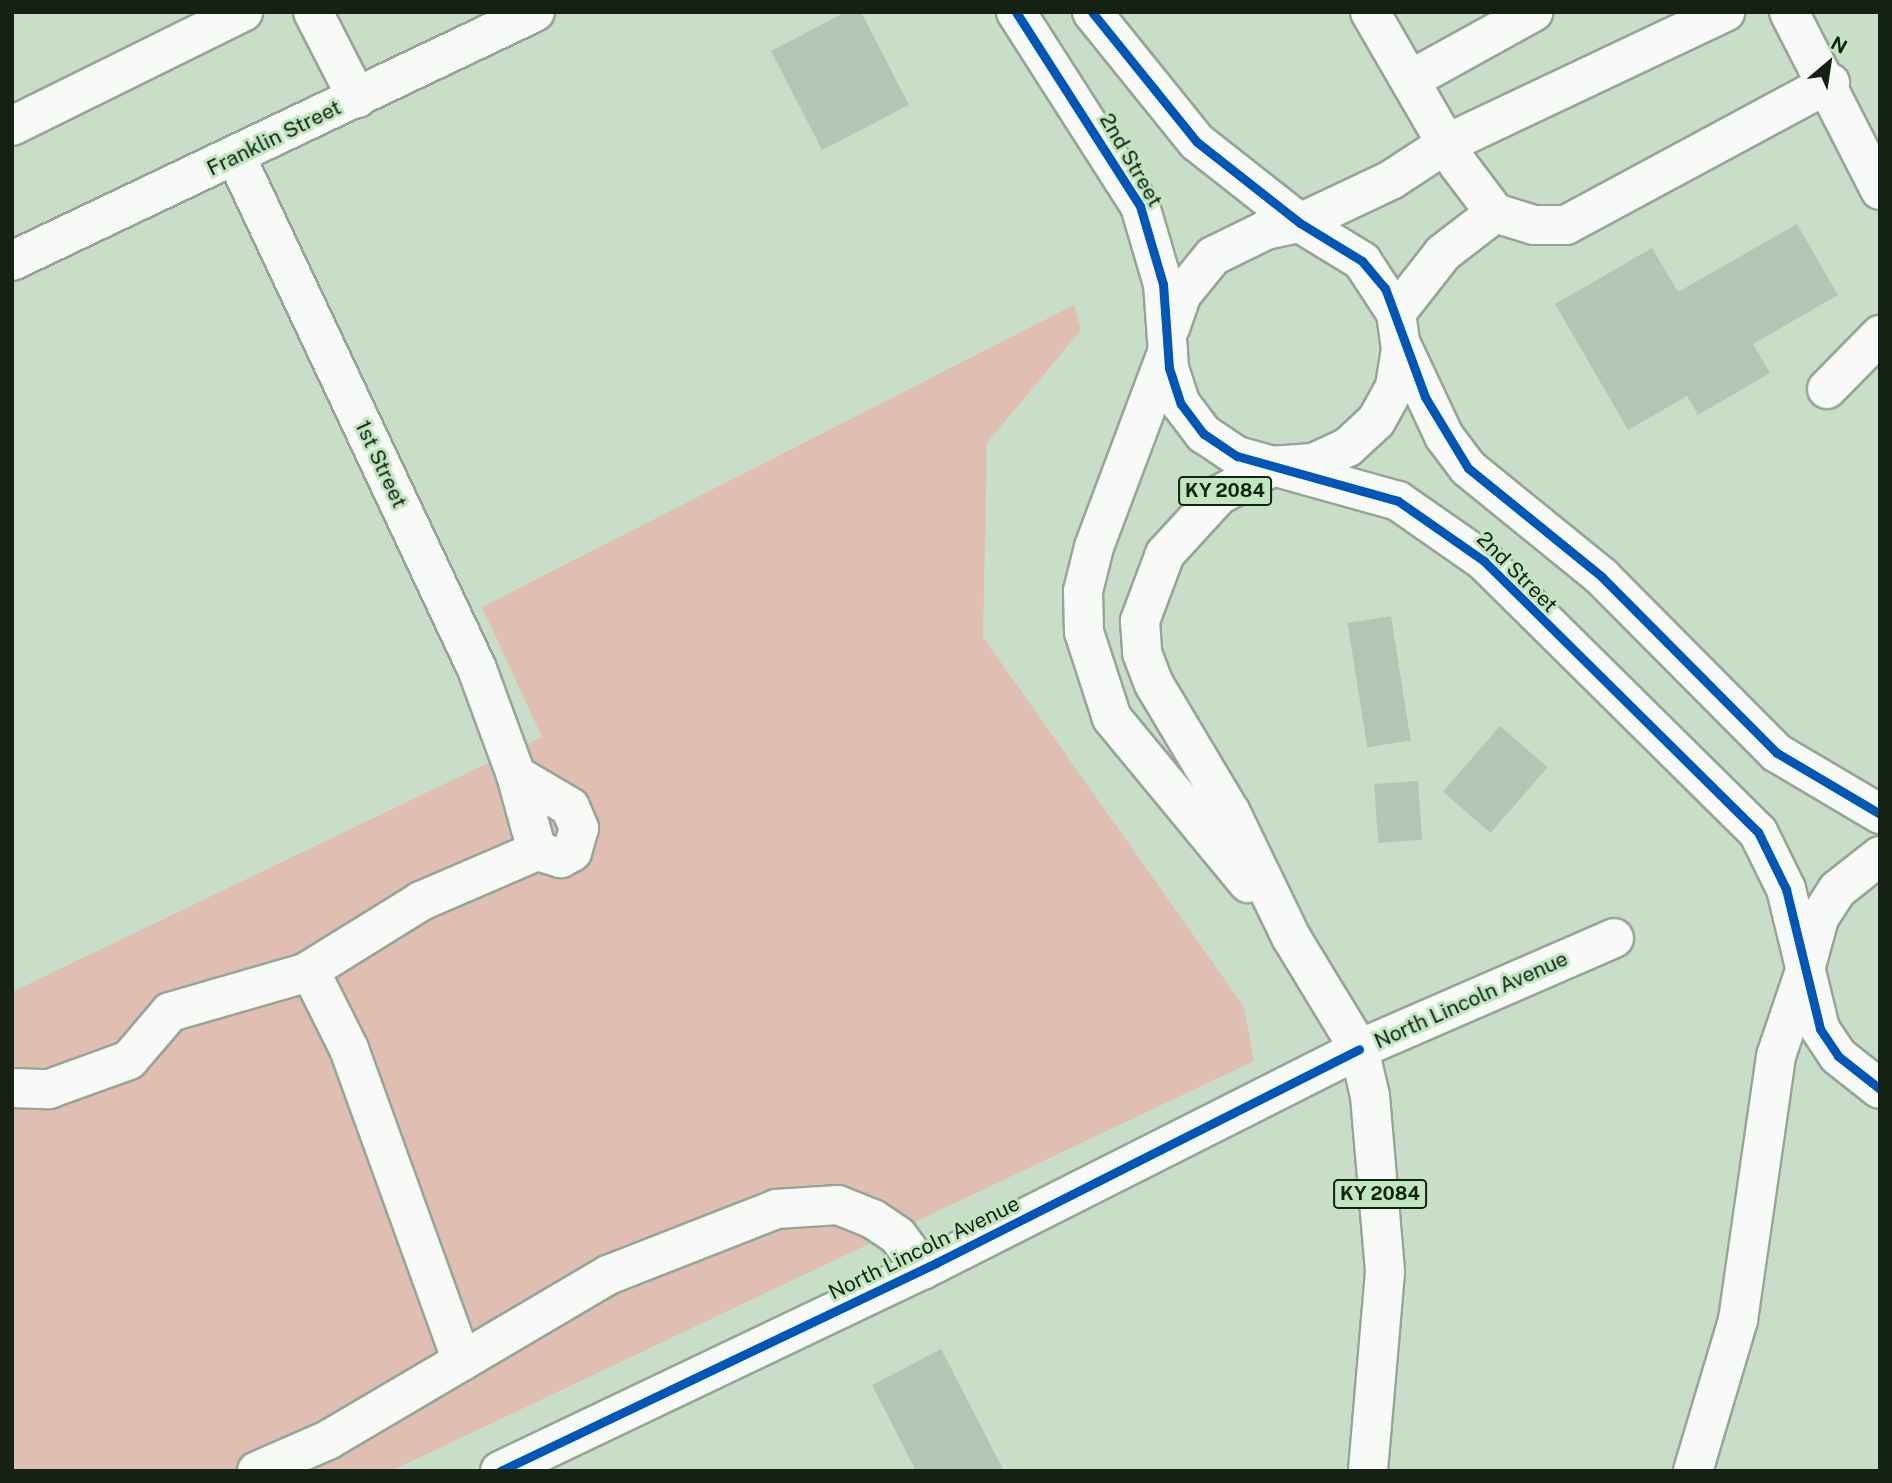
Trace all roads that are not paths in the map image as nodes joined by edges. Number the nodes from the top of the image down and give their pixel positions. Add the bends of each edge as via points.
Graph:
1 (243, 12) edge
2 (313, 12) edge
3 (535, 12) edge
4 (1016, 12) edge
5 (1092, 12) edge
6 (1370, 12) edge
7 (1533, 12) edge
8 (1725, 12) edge
9 (1789, 12) edge
10 (1409, 80) junction
11 (1830, 83) junction
12 (357, 98) junction
13 (12, 126) edge
14 (1446, 144) junction
15 (236, 157) junction
16 (1880, 190) edge
17 (1495, 213) junction
18 (1300, 223) junction
19 (12, 261) edge
20 (1398, 327) junction
21 (1880, 335) edge
22 (1169, 339) junction
23 (1827, 389) dead end
24 (1274, 466) junction
25 (1880, 814) edge
26 (1880, 856) edge
27 (1291, 937) junction
28 (1614, 937) dead end
29 (1806, 968) junction
30 (310, 971) junction
31 (1359, 1049) junction
32 (12, 1088) edge
33 (1880, 1088) edge
34 (923, 1270) junction
35 (462, 1361) junction
36 (257, 1471) edge
37 (500, 1471) edge
38 (1368, 1471) edge
39 (1693, 1471) edge

1 - 13 main road
2 - 12 main road
3 - 12 main road, Franklin Street
4 - 22 main road, 2nd Street via 1140,206 1155,242
5 - 18 main road, 2nd Street via 1197,142
6 - 10 main road
7 - 10 main road
8 - 14 main road
9 - 11 main road
10 - 14 main road
11 - 16 main road
11 - 17 main road via 1566,225 1534,225
12 - 15 main road, Franklin Street
14 - 17 main road
14 - 18 main road via 1391,180
15 - 19 main road, Franklin Street
15 - 30 main road, 1st Street via 477,669 516,775 570,807 579,828 575,846 561,858 537,852 421,901
17 - 20 main road via 1443,253
18 - 20 main road, 2nd Street via 1362,261
18 - 22 main road via 1266,230 1213,256 1182,294
20 - 24 main road, 2nd Street via 1395,387 1376,421 1348,447 1313,463
20 - 25 main road, 2nd Street via 1444,436 1468,468 1602,577 1777,753
21 - 23 main road
22 - 24 main road, 2nd Street via 1181,404 1205,434 1237,456
22 - 27 main road, KY 2084 via 1094,547 1083,591 1084,632 1112,718
24 - 27 main road, KY 2084 via 1244,477 1192,521 1165,554 1140,621 1142,653 1154,684 1231,813
24 - 29 main road, 2nd Street via 1398,501 1484,561 1758,832 1786,889
26 - 29 main road, 2nd Street via 1838,890 1819,918
27 - 31 main road, KY 2084
28 - 31 main road, North Lincoln Avenue
29 - 33 main road, 2nd Street via 1820,1029 1838,1056
29 - 39 main road via 1776,1056 1738,1320
30 - 32 main road via 170,1012 129,1060 49,1089
30 - 35 main road via 349,1049
31 - 34 main road, North Lincoln Avenue
31 - 38 main road, KY 2084 via 1370,1096 1385,1272
34 - 35 main road via 898,1236 873,1219 838,1205 776,1209 608,1275
34 - 37 main road, North Lincoln Avenue
35 - 36 main road via 328,1440

